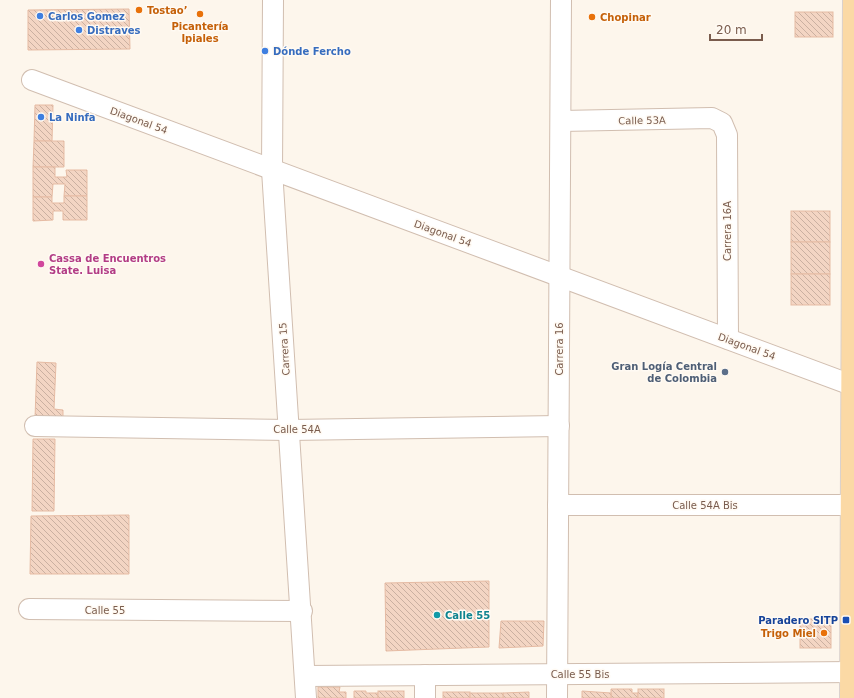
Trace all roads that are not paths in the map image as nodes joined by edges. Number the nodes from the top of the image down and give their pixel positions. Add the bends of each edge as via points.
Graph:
1 (272, 0) edge
2 (562, 0) edge
3 (854, 0) edge
4 (32, 80) dead end
5 (561, 121) junction
6 (722, 123) joint
7 (272, 170) junction
8 (560, 277) junction
9 (728, 340) junction
10 (853, 386) edge
11 (35, 426) dead end
12 (559, 426) junction
13 (289, 430) junction
14 (558, 505) junction
15 (852, 505) junction
16 (29, 609) dead end
17 (302, 611) junction
18 (852, 672) edge
19 (557, 674) junction
20 (425, 675) junction
21 (306, 676) junction
22 (306, 698) edge
23 (424, 698) edge
24 (557, 698) edge
25 (851, 698) edge

1 - 7 street, Carrera 15
2 - 5 street, Carrera 16
3 - 10 main road
4 - 7 street, Diagonal 54
5 - 6 street, Calle 53A via 712,118
5 - 8 street, Carrera 16
6 - 9 street, Carrera 16A via 727,135
7 - 8 street, Diagonal 54
7 - 13 street, Carrera 15
8 - 9 street, Diagonal 54
8 - 12 street, Carrera 16
9 - 10 street, Diagonal 54
10 - 15 main road
11 - 13 street, Calle 54A
12 - 13 street, Calle 54A
12 - 14 street, Carrera 16
13 - 17 street, Carrera 15
14 - 15 street, Calle 54A Bis
14 - 19 street, Carrera 16
15 - 18 main road
16 - 17 street, Calle 55
17 - 21 street, Carrera 15
18 - 19 street, Calle 55 Bis
18 - 25 main road
19 - 20 street, Calle 55 Bis
19 - 24 street, Carrera 16
20 - 21 street, Calle 55 Bis
20 - 23 street
21 - 22 street, Carrera 15

